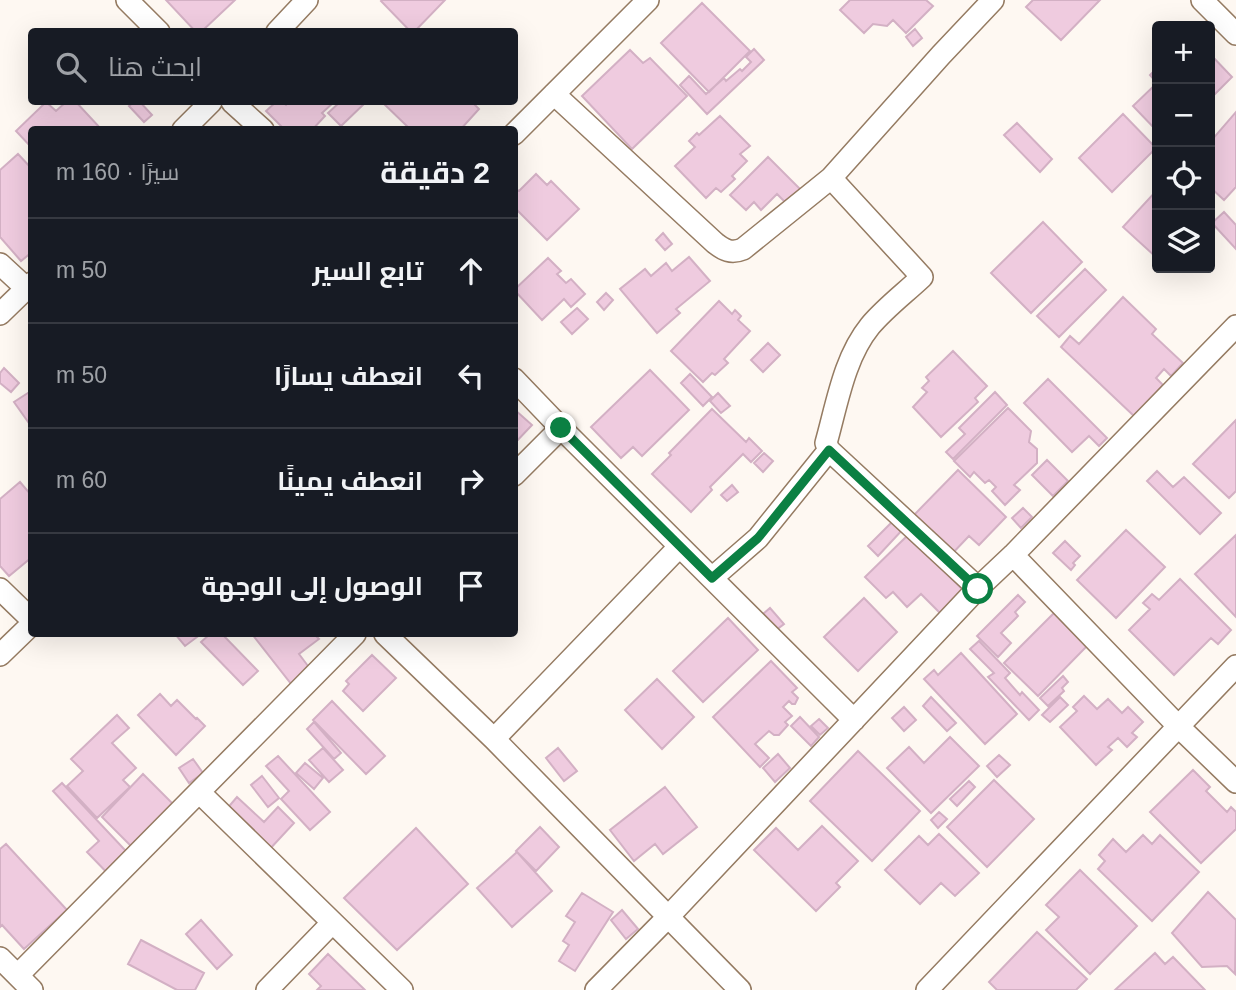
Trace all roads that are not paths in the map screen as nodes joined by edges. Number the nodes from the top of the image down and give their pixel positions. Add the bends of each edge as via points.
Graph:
1 (127, 0) edge
2 (307, 0) edge
3 (648, 0) edge
4 (993, 0) edge
5 (1202, 0) edge
6 (155, 28) edge
7 (281, 28) edge
8 (1236, 34) edge
9 (554, 94) junction
10 (208, 105) edge
11 (235, 105) edge
12 (187, 126) edge
13 (258, 126) edge
14 (518, 130) edge
15 (831, 178) junction
16 (0, 264) edge
17 (28, 285) edge
18 (28, 287) edge
19 (0, 314) edge
20 (1236, 326) edge
21 (518, 383) edge
22 (561, 428) junction
23 (829, 450) junction
24 (518, 471) edge
25 (679, 547) junction
26 (1013, 555) junction
27 (712, 578) junction
28 (0, 589) edge
29 (978, 589) junction
30 (28, 618) edge
31 (28, 626) edge
32 (352, 637) edge
33 (388, 637) edge
34 (0, 655) edge
35 (1236, 666) edge
36 (854, 720) junction
37 (1179, 727) junction
38 (494, 739) junction
39 (1236, 782) edge
40 (199, 792) junction
41 (668, 916) junction
42 (332, 923) junction
43 (0, 958) edge
44 (25, 982) edge
45 (267, 990) edge
46 (402, 990) edge
47 (596, 990) edge
48 (740, 990) edge
49 (927, 990) edge

1 - 6 street
2 - 7 street
3 - 9 street
4 - 15 street
5 - 8 street
9 - 14 street
9 - 15 street via 730,252 743,249
10 - 12 street
11 - 13 street
15 - 23 street via 922,277 871,325 858,344 826,443
16 - 17 street
18 - 19 street
20 - 26 street
21 - 22 street
22 - 24 street
22 - 25 street
23 - 27 street via 758,538
23 - 29 street
25 - 27 street
25 - 38 street
26 - 29 street
26 - 37 street
27 - 36 street
28 - 30 street
29 - 36 street
31 - 34 street
32 - 40 street
33 - 38 street
35 - 37 street
36 - 41 street
37 - 39 street
37 - 49 street
38 - 41 street
40 - 42 street
40 - 44 street
41 - 47 street
41 - 48 street
42 - 45 street
42 - 46 street
43 - 44 street

